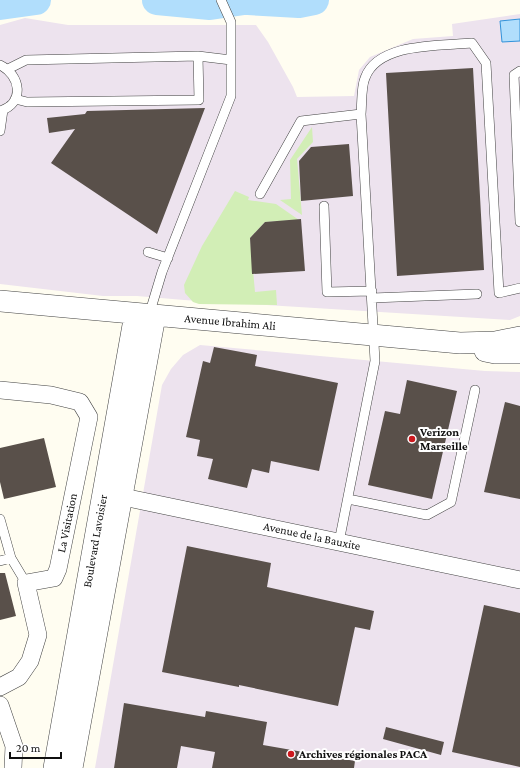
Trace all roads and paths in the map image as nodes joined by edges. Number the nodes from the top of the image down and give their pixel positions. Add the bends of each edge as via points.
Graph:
1 (221, 0) edge
2 (198, 56) junction
3 (231, 60) junction
4 (4, 67) edge
5 (520, 71) edge
6 (15, 99) junction
7 (1, 110) edge
8 (361, 114) junction
9 (0, 131) edge
10 (260, 194) dead end
11 (324, 206) dead end
12 (520, 222) edge
13 (148, 252) dead end
14 (168, 258) junction
15 (520, 288) edge
16 (372, 294) junction
17 (477, 294) dead end
18 (0, 301) edge
19 (146, 315) junction
20 (375, 335) junction
21 (520, 337) edge
22 (460, 343) junction
23 (520, 353) edge
24 (0, 390) edge
25 (475, 390) dead end
26 (112, 495) junction
27 (348, 499) junction
28 (0, 519) edge
29 (339, 542) junction
30 (11, 558) junction
31 (0, 561) edge
32 (520, 580) edge
33 (26, 583) junction
34 (0, 687) edge
35 (0, 705) edge
36 (13, 768) edge
37 (54, 768) edge
38 (72, 768) edge

1 - 3 lane via 230,22
2 - 3 lane
2 - 4 lane via 26,60
2 - 6 lane via 199,100 27,102
3 - 14 lane via 231,96
4 - 6 lane via 16,80
5 - 12 lane via 514,75
6 - 7 lane
7 - 9 lane
8 - 10 lane via 300,121
8 - 15 lane via 364,79 371,65 389,54 412,48 472,43 486,63 499,292
8 - 16 lane
11 - 16 lane via 327,292
13 - 14 lane
14 - 19 lane
16 - 17 lane
16 - 20 lane
18 - 19 street, Avenue Ibrahim Ali
19 - 20 street, Avenue Ibrahim Ali
19 - 26 street, Boulevard Lavoisier
20 - 22 street, Avenue Ibrahim Ali
20 - 27 lane via 376,361
21 - 22 street, Avenue Ibrahim Ali via 495,342
22 - 23 street, Avenue Ibrahim Ali via 495,354
24 - 33 street, La Visitation via 51,395 80,402 89,417 58,569 54,578
25 - 27 lane via 451,502 427,515
26 - 29 street, Avenue de la Bauxite
26 - 37 street, Boulevard Lavoisier
26 - 38 street, Boulevard Lavoisier
27 - 29 lane
28 - 30 lane
29 - 32 street, Avenue de la Bauxite
30 - 31 lane
30 - 33 lane
33 - 34 street via 38,635 30,661 19,677
35 - 36 street via 14,746

